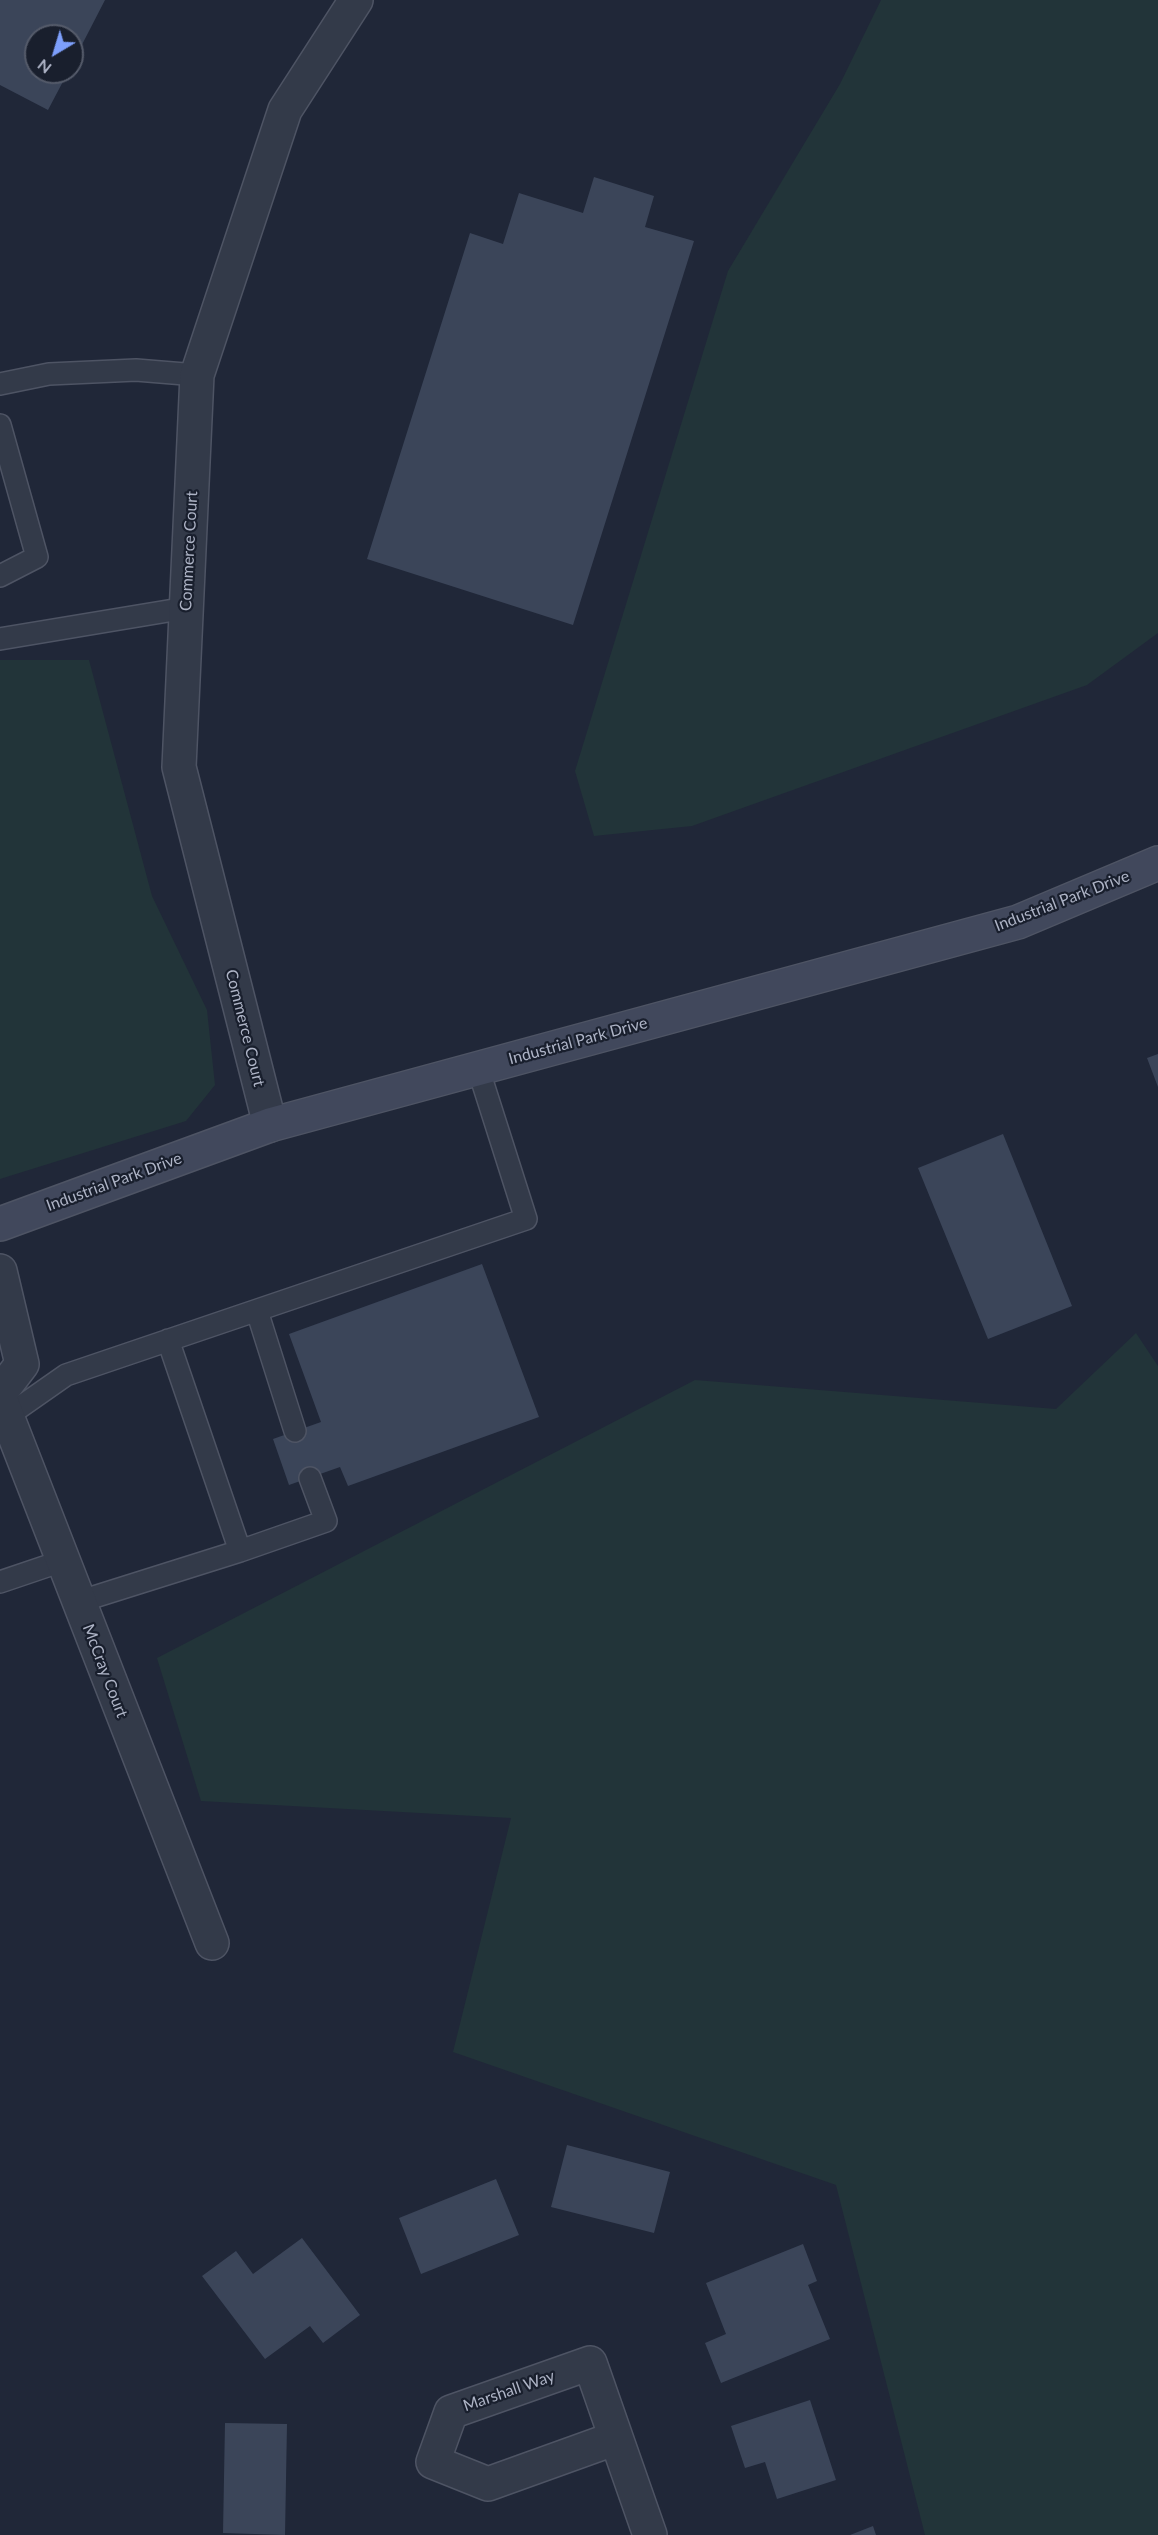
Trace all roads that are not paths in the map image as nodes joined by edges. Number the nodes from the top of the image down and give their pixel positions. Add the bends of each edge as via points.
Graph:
1 (356, 0) edge
2 (197, 375) junction
3 (0, 384) edge
4 (0, 425) edge
5 (0, 576) edge
6 (186, 608) junction
7 (0, 639) edge
8 (1158, 863) edge
9 (478, 1068) junction
10 (270, 1125) junction
11 (0, 1224) edge
12 (0, 1271) edge
13 (257, 1311) junction
14 (168, 1340) junction
15 (2, 1402) edge
16 (295, 1431) dead end
17 (310, 1478) dead end
18 (240, 1551) junction
19 (62, 1561) junction
20 (0, 1582) edge
21 (78, 1602) junction
22 (212, 1943) dead end
23 (616, 2438) junction
24 (650, 2535) edge

1 - 2 street, Commerce Court via 285,110
2 - 3 lane via 136,370 49,374
2 - 6 street, Commerce Court
4 - 5 lane via 37,557
6 - 7 lane
6 - 10 street, Commerce Court via 179,767
8 - 9 street, Industrial Park Drive via 1018,922
9 - 10 street, Industrial Park Drive
9 - 13 lane via 526,1219
10 - 11 street, Industrial Park Drive
12 - 15 street via 22,1364
13 - 14 lane
13 - 16 lane
14 - 15 lane
14 - 18 lane
15 - 19 street, McCray Court
17 - 18 lane via 326,1521
18 - 21 lane
19 - 20 lane
19 - 21 street, McCray Court
21 - 22 street, McCray Court
23 - 23 street, Marshall Way via 590,2363 451,2412 433,2462 488,2484
23 - 24 street, Marshall Way

